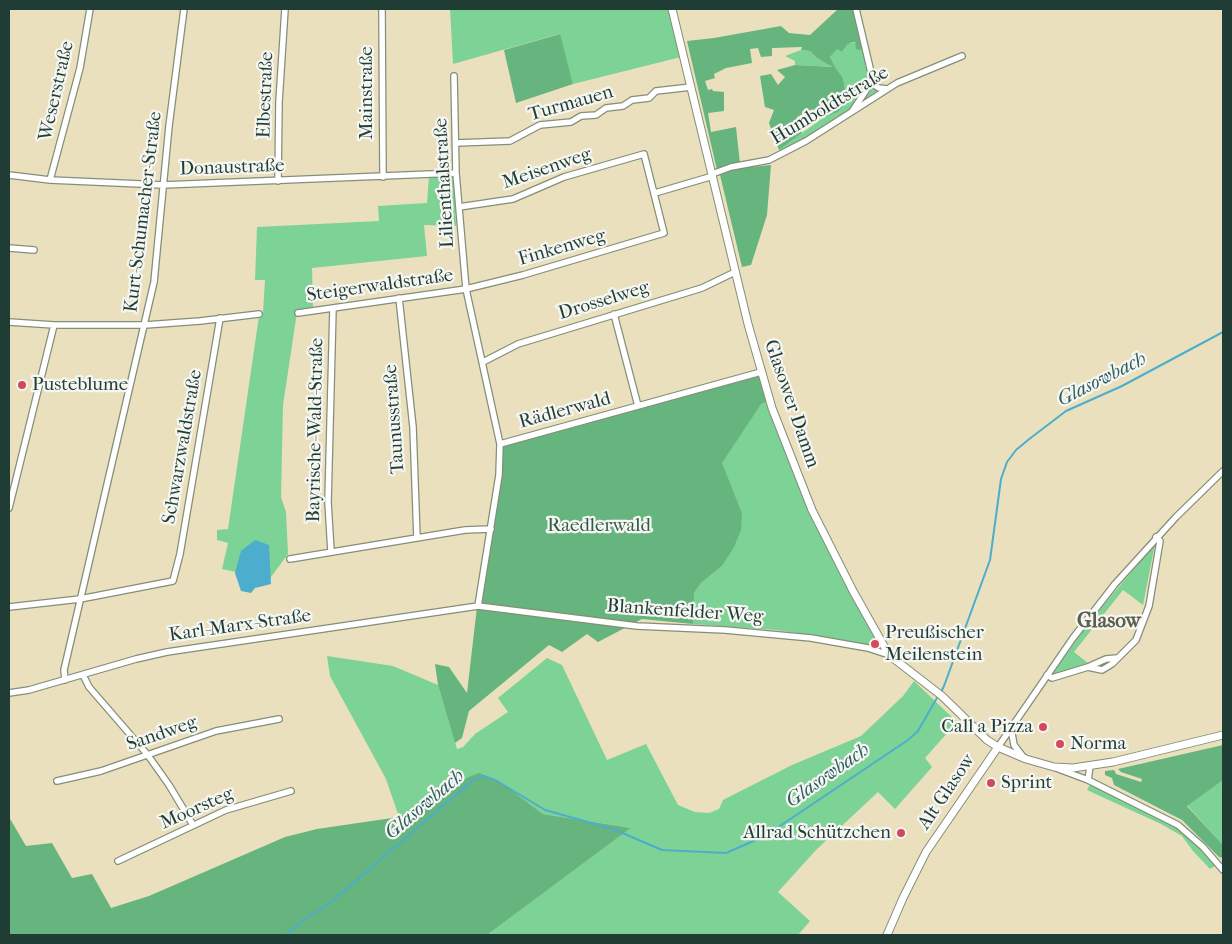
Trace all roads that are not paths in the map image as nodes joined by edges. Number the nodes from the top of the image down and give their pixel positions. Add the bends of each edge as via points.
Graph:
1 (90, 9) edge
2 (184, 9) edge
3 (284, 9) edge
4 (382, 9) edge
5 (672, 9) edge
6 (856, 9) edge
7 (962, 56) dead end
8 (454, 76) dead end
9 (872, 77) junction
10 (691, 88) junction
11 (887, 89) junction
12 (850, 113) junction
13 (456, 142) junction
14 (456, 173) junction
15 (9, 175) edge
16 (712, 175) junction
17 (383, 176) junction
18 (50, 180) junction
19 (278, 182) junction
20 (163, 185) junction
21 (655, 193) junction
22 (459, 207) junction
23 (9, 248) edge
24 (34, 250) dead end
25 (736, 272) junction
26 (466, 289) junction
27 (399, 298) junction
28 (333, 308) junction
29 (298, 313) dead end
30 (259, 314) dead end
31 (614, 314) junction
32 (220, 318) junction
33 (9, 322) edge
34 (54, 325) junction
35 (146, 325) junction
36 (483, 362) junction
37 (761, 372) junction
38 (638, 406) junction
39 (500, 444) junction
40 (1223, 471) edge
41 (9, 508) edge
42 (490, 529) junction
43 (1156, 537) junction
44 (417, 538) junction
45 (332, 552) junction
46 (290, 559) dead end
47 (80, 599) junction
48 (478, 606) junction
49 (9, 607) edge
50 (889, 654) junction
51 (83, 675) junction
52 (1047, 675) junction
53 (65, 680) junction
54 (9, 693) edge
55 (278, 719) dead end
56 (1011, 728) junction
57 (1223, 735) edge
58 (998, 747) junction
59 (147, 754) junction
60 (1026, 759) junction
61 (1090, 766) junction
62 (1054, 767) junction
63 (1088, 780) junction
64 (57, 781) dead end
65 (291, 791) dead end
66 (193, 825) junction
67 (118, 861) dead end
68 (1221, 863) edge
69 (1223, 870) edge
70 (887, 935) edge

1 - 18 street, Weserstraße via 80,68
2 - 20 street, Kurt-Schumacher-Straße
3 - 19 street, Elbestraße
4 - 17 street, Mainstraße
5 - 10 street, Glasower Damm
6 - 9 street
7 - 11 street, Humboldtstraße
8 - 13 street, Lilienthalstraße
9 - 11 street via 874,85
9 - 12 street
10 - 13 street, Turmauen via 656,91 650,98 606,108 596,115 540,125 510,141
10 - 16 street, Glasower Damm
11 - 12 street, Humboldtstraße
12 - 16 street, Humboldtstraße via 769,160 731,167
13 - 14 street, Lilienthalstraße
14 - 17 street, Donaustraße
14 - 22 street, Lilienthalstraße
15 - 18 street, Donaustraße
16 - 21 street, Humboldtstraße
16 - 25 street, Glasower Damm
17 - 19 street, Donaustraße
18 - 20 street, Donaustraße
19 - 20 street, Donaustraße
20 - 35 street, Kurt-Schumacher-Straße via 154,282
21 - 22 street, Meisenweg via 644,154 564,177 513,200
21 - 26 street, Finkenweg via 664,233
22 - 26 street, Lilienthalstraße
23 - 24 street
25 - 31 street, Drosselweg via 702,288
25 - 37 street, Glasower Damm
26 - 27 street, Steigerwaldstraße
26 - 36 street, Lilienthalstraße
27 - 28 street, Steigerwaldstraße
27 - 44 street, Taunusstraße via 413,427
28 - 29 street, Steigerwaldstraße
28 - 45 street, Bayrische-Wald-Straße via 328,502
30 - 32 street
31 - 36 street, Drosselweg via 518,344
31 - 38 street, Rädlerwald
32 - 35 street
32 - 47 street, Schwarzwaldstraße via 173,581
33 - 34 street
34 - 35 street
34 - 41 street
35 - 47 street, Kurt-Schumacher-Straße
36 - 39 street, Lilienthalstraße
37 - 38 street, Rädlerwald
37 - 50 street, Glasower Damm via 812,510
38 - 39 street, Rädlerwald
39 - 42 street, Lilienthalstraße via 499,475
40 - 43 street, Alt Glasow
42 - 44 street
42 - 48 street, Lilienthalstraße
43 - 52 street, Alt Glasow via 1086,620
43 - 52 street via 1160,541 1147,614 1130,648 1102,670 1088,667 1052,678
44 - 45 street
45 - 46 street
47 - 49 street
47 - 53 street, Kurt-Schumacher-Straße via 64,670
48 - 50 street, Blankenfelder Weg via 637,626 810,638
48 - 51 street, Karl-Marx-Straße via 167,652
50 - 58 street, Glasower Damm
51 - 53 street, Karl-Marx-Straße
51 - 59 street via 89,687
52 - 56 street, Alt Glasow
53 - 54 street, Karl-Marx-Straße
55 - 59 street, Sandweg via 216,731
56 - 58 street, Alt Glasow
56 - 60 street via 1014,745
57 - 61 street, Glasower Damm
58 - 60 street, Glasower Damm
58 - 70 street, Alt Glasow via 926,852
59 - 64 street, Sandweg via 101,771
59 - 66 street
60 - 62 street, Glasower Damm
61 - 62 street, Glasower Damm
61 - 63 street
62 - 63 street
63 - 68 street via 1178,825
65 - 66 street, Moorsteg via 226,810
66 - 67 street, Moorsteg
68 - 69 street

